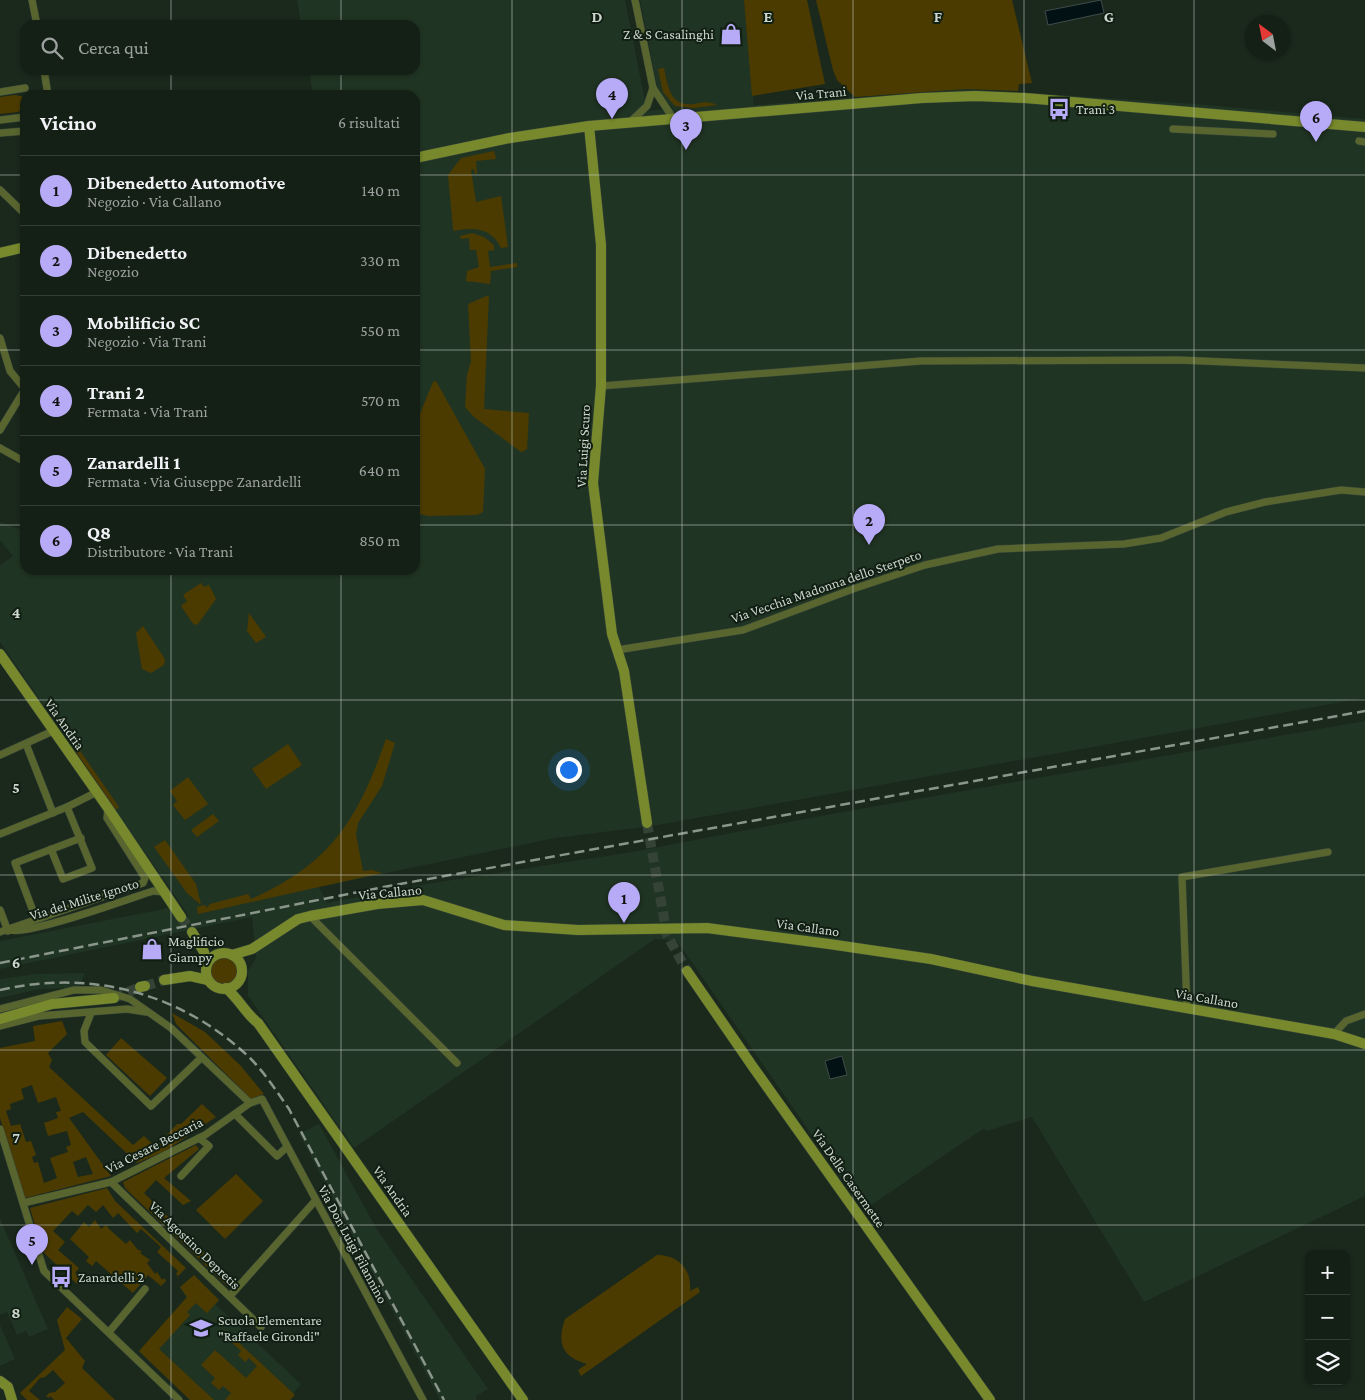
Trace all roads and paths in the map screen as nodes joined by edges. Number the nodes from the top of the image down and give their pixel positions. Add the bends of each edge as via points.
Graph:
1 (32, 0) edge
2 (635, 0) edge
3 (36, 20) edge
4 (45, 75) edge
5 (25, 88) dead end
6 (653, 88) junction
7 (47, 90) edge
8 (0, 92) edge
9 (1231, 116) junction
10 (20, 118) edge
11 (673, 118) junction
12 (0, 120) edge
13 (629, 123) junction
14 (589, 126) junction
15 (1365, 127) edge
16 (1172, 130) dead end
17 (20, 131) edge
18 (1232, 132) junction
19 (0, 133) edge
20 (1273, 134) dead end
21 (420, 157) edge
22 (0, 190) edge
23 (20, 209) edge
24 (20, 248) edge
25 (0, 253) edge
26 (0, 338) edge
27 (1365, 368) edge
28 (20, 383) edge
29 (601, 386) junction
30 (20, 397) edge
31 (0, 430) edge
32 (0, 448) edge
33 (20, 459) edge
34 (1365, 492) edge
35 (617, 650) junction
36 (0, 655) edge
37 (53, 731) junction
38 (26, 744) junction
39 (0, 755) edge
40 (97, 792) junction
41 (67, 807) junction
42 (108, 808) junction
43 (53, 813) junction
44 (647, 823) tunnel mouth
45 (0, 834) edge
46 (81, 838) junction
47 (52, 849) junction
48 (1328, 852) dead end
49 (145, 878) joint
50 (164, 892) junction
51 (0, 910) edge
52 (310, 916) junction
53 (181, 917) tunnel mouth
54 (36, 919) junction
55 (6, 931) edge
56 (192, 932) tunnel mouth
57 (199, 942) junction
58 (252, 949) junction
59 (218, 954) junction
60 (232, 955) junction
61 (206, 966) junction
62 (242, 970) junction
63 (687, 971) tunnel mouth
64 (190, 976) junction
65 (164, 980) tunnel mouth
66 (208, 980) junction
67 (236, 983) junction
68 (226, 988) junction
69 (114, 998) tunnel mouth
70 (239, 999) junction
71 (1187, 1008) junction
72 (0, 1009) edge
73 (91, 1013) junction
74 (1365, 1014) edge
75 (158, 1017) junction
76 (0, 1019) edge
77 (0, 1026) edge
78 (1334, 1034) junction
79 (1365, 1044) edge
80 (201, 1058) junction
81 (457, 1062) dead end
82 (262, 1099) joint
83 (250, 1103) junction
84 (235, 1114) junction
85 (0, 1129) edge
86 (199, 1138) junction
87 (287, 1147) junction
88 (181, 1176) dead end
89 (111, 1182) junction
90 (315, 1201) junction
91 (23, 1203) junction
92 (145, 1288) dead end
93 (230, 1296) junction
94 (262, 1327) dead end
95 (108, 1332) junction
96 (0, 1381) edge
97 (12, 1400) edge
98 (179, 1400) edge
99 (423, 1400) edge
100 (523, 1400) edge
101 (990, 1400) edge

1 - 3 street
2 - 6 street
4 - 7 street
5 - 8 street
6 - 11 street
6 - 13 street via 647,106
9 - 11 main road, Via Trani via 975,96
9 - 15 main road, Via Trani
9 - 18 street
10 - 12 street
11 - 13 main road, Via Trani
13 - 14 main road, Via Trani
14 - 21 main road, Via Trani
14 - 29 main road, Via Luigi Scuro via 601,245
16 - 18 street
17 - 19 street
18 - 20 street
22 - 23 street
24 - 25 main road
26 - 28 street via 10,371
27 - 29 street via 1179,360 921,361
29 - 35 main road, Via Luigi Scuro via 593,483 612,634
30 - 31 street
32 - 33 street
34 - 35 street, Via Vecchia Madonna dello Sterpeto via 1341,490 1265,502 1226,512 1161,538 1124,544 998,549 925,565 743,630
35 - 44 main road, Via Luigi Scuro via 624,671
36 - 37 main road, Via Andria
37 - 38 street
37 - 40 main road, Via Andria
38 - 39 street
38 - 43 street
40 - 41 street
40 - 42 main road, Via Andria
41 - 43 street
41 - 46 street
42 - 49 street, Via Andria via 107,818
42 - 50 main road, Via Andria
43 - 45 street
46 - 47 street
46 - 47 street via 92,868 63,879
47 - 54 street via 14,863
48 - 71 street via 1182,877
49 - 54 street, Via del Milite Ignoto via 137,886
50 - 53 main road, Via Andria
50 - 55 street, Via del Milite Ignoto via 153,891 46,924
51 - 55 street
52 - 58 main road, Via Callano
52 - 71 main road, Via Callano via 423,900 504,925 578,930 707,928 931,959 1032,981
52 - 81 street
54 - 55 street, Via del Milite Ignoto
56 - 57 main road
57 - 59 main road
57 - 61 main road
58 - 60 main road, Via Callano
58 - 62 main road
59 - 60 main road
59 - 61 main road
60 - 62 main road
61 - 64 main road
61 - 66 main road
62 - 67 main road
63 - 101 main road, Via Delle Casermette
64 - 65 main road
64 - 66 main road
66 - 68 main road via 218,988
67 - 68 main road
67 - 70 main road, Via Andria
68 - 70 main road, Via Andria
69 - 76 main road via 52,1004
70 - 100 main road, Via Andria
71 - 78 main road, Via Callano
72 - 75 street via 86,989 130,999
73 - 75 street via 127,1009
73 - 77 street via 33,1017
73 - 80 street via 84,1031 85,1042 151,1106
74 - 78 street via 1346,1021
75 - 80 street
78 - 79 main road, Via Callano
80 - 83 street
82 - 83 street, Via Cesare Beccaria
82 - 87 street, Via Don Luigi Filannino
83 - 84 street, Via Cesare Beccaria
84 - 86 street, Via Cesare Beccaria
84 - 87 street via 277,1156
85 - 91 street
86 - 88 street via 209,1146
86 - 89 street, Via Cesare Beccaria
87 - 90 street, Via Don Luigi Filannino
89 - 91 street, Via Cesare Beccaria
89 - 93 street, Via Agostino Depretis
90 - 93 street
90 - 99 street, Via Don Luigi Filannino
91 - 95 street via 44,1271
92 - 95 street
93 - 94 street, Via Agostino Depretis
95 - 98 street
96 - 97 main road via 8,1387

